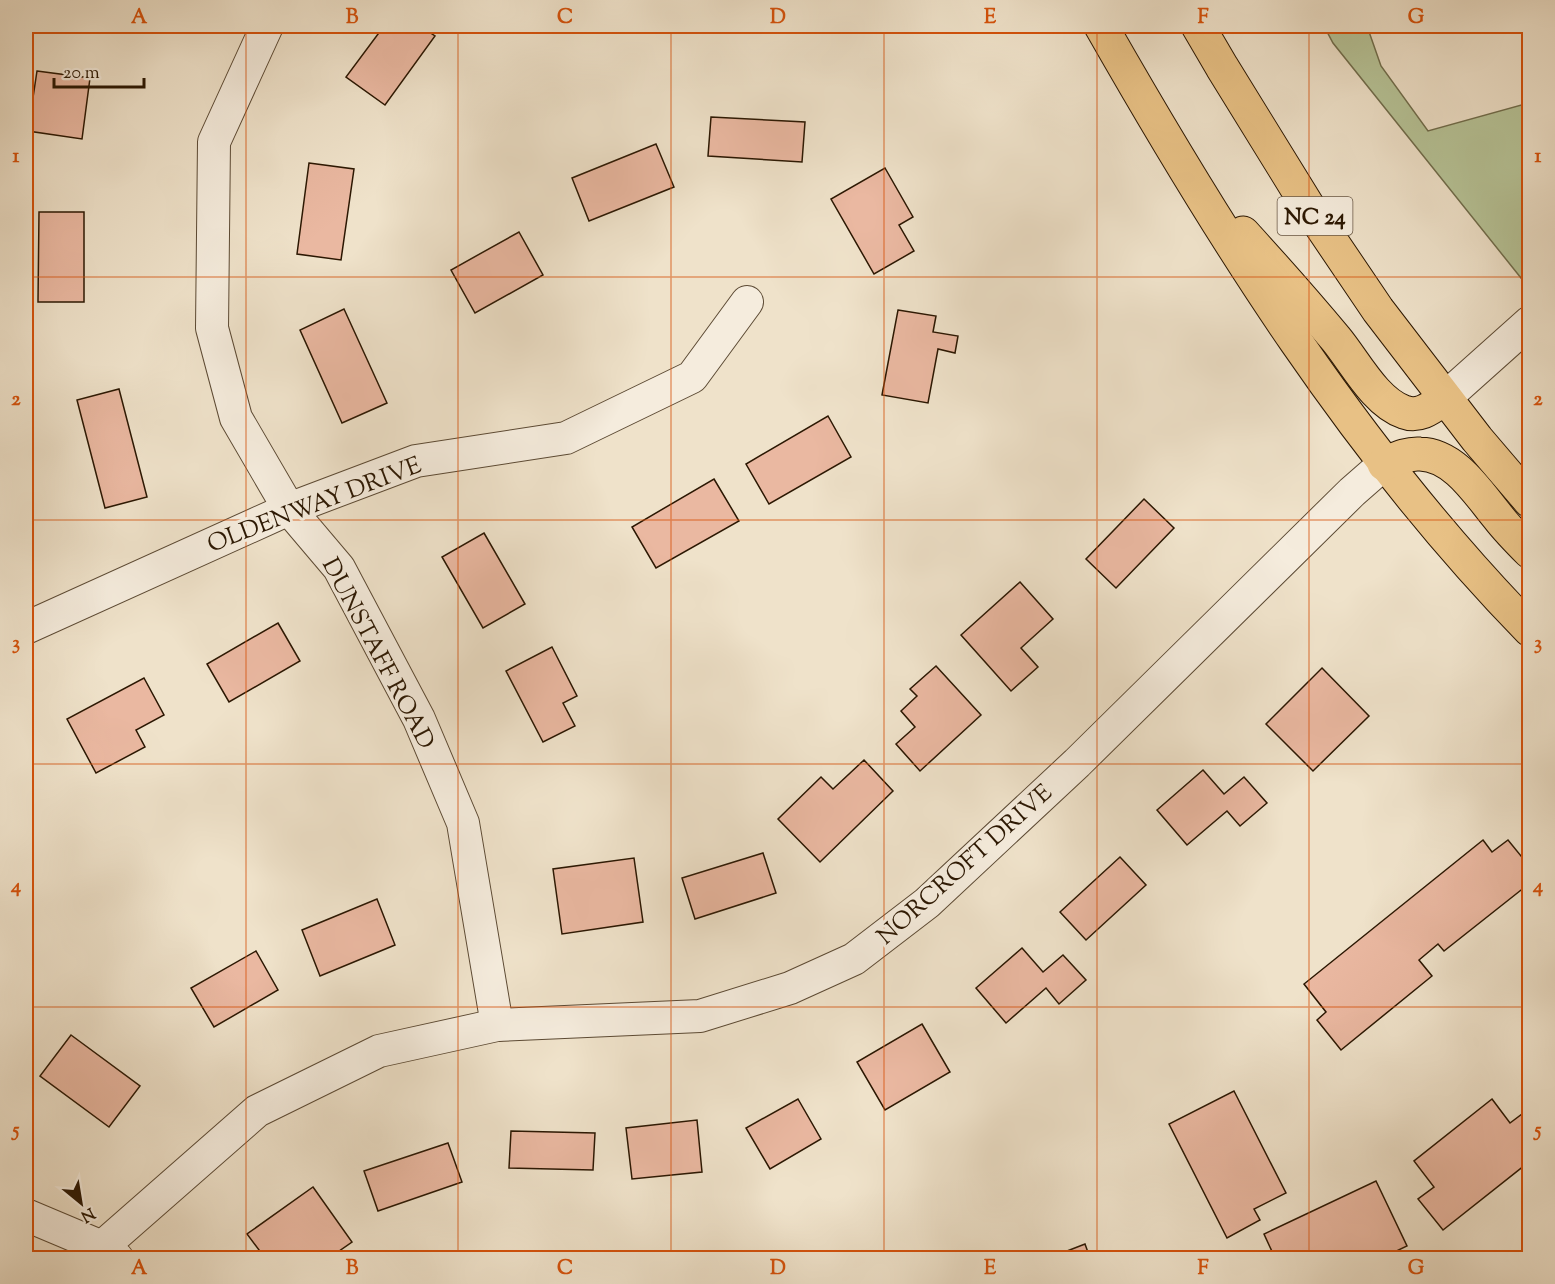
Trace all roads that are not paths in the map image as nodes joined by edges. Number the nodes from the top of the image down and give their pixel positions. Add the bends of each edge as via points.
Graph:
1 (267, 26) edge
2 (1101, 26) edge
3 (1198, 26) edge
4 (1187, 171) junction
5 (747, 302) dead end
6 (1530, 322) edge
7 (1445, 398) junction
8 (1384, 464) junction
9 (1530, 501) edge
10 (289, 509) junction
11 (1530, 552) edge
12 (26, 628) edge
13 (1530, 630) edge
14 (497, 1025) junction
15 (26, 1215) edge
16 (110, 1253) edge

1 - 10 street, DUNSTAFF ROAD via 214,142 212,328 236,418
2 - 4 main road
3 - 7 main road, NC 24 via 1316,217 1378,310
4 - 7 main road via 1287,282 1380,397 1414,414
4 - 8 main road via 1284,324
5 - 10 street, OLDENWAY DRIVE via 692,377 566,438 416,461
6 - 7 street
7 - 9 main road, NC 24
8 - 11 main road via 1420,454 1447,462
8 - 13 main road
8 - 14 street, NORCROFT DRIVE via 1077,763 927,903 854,959 790,988 700,1016
10 - 12 street, OLDENWAY DRIVE
10 - 14 street, DUNSTAFF ROAD via 339,568 419,720 463,822
14 - 16 street, NORCROFT DRIVE via 379,1051 257,1111
15 - 16 street

